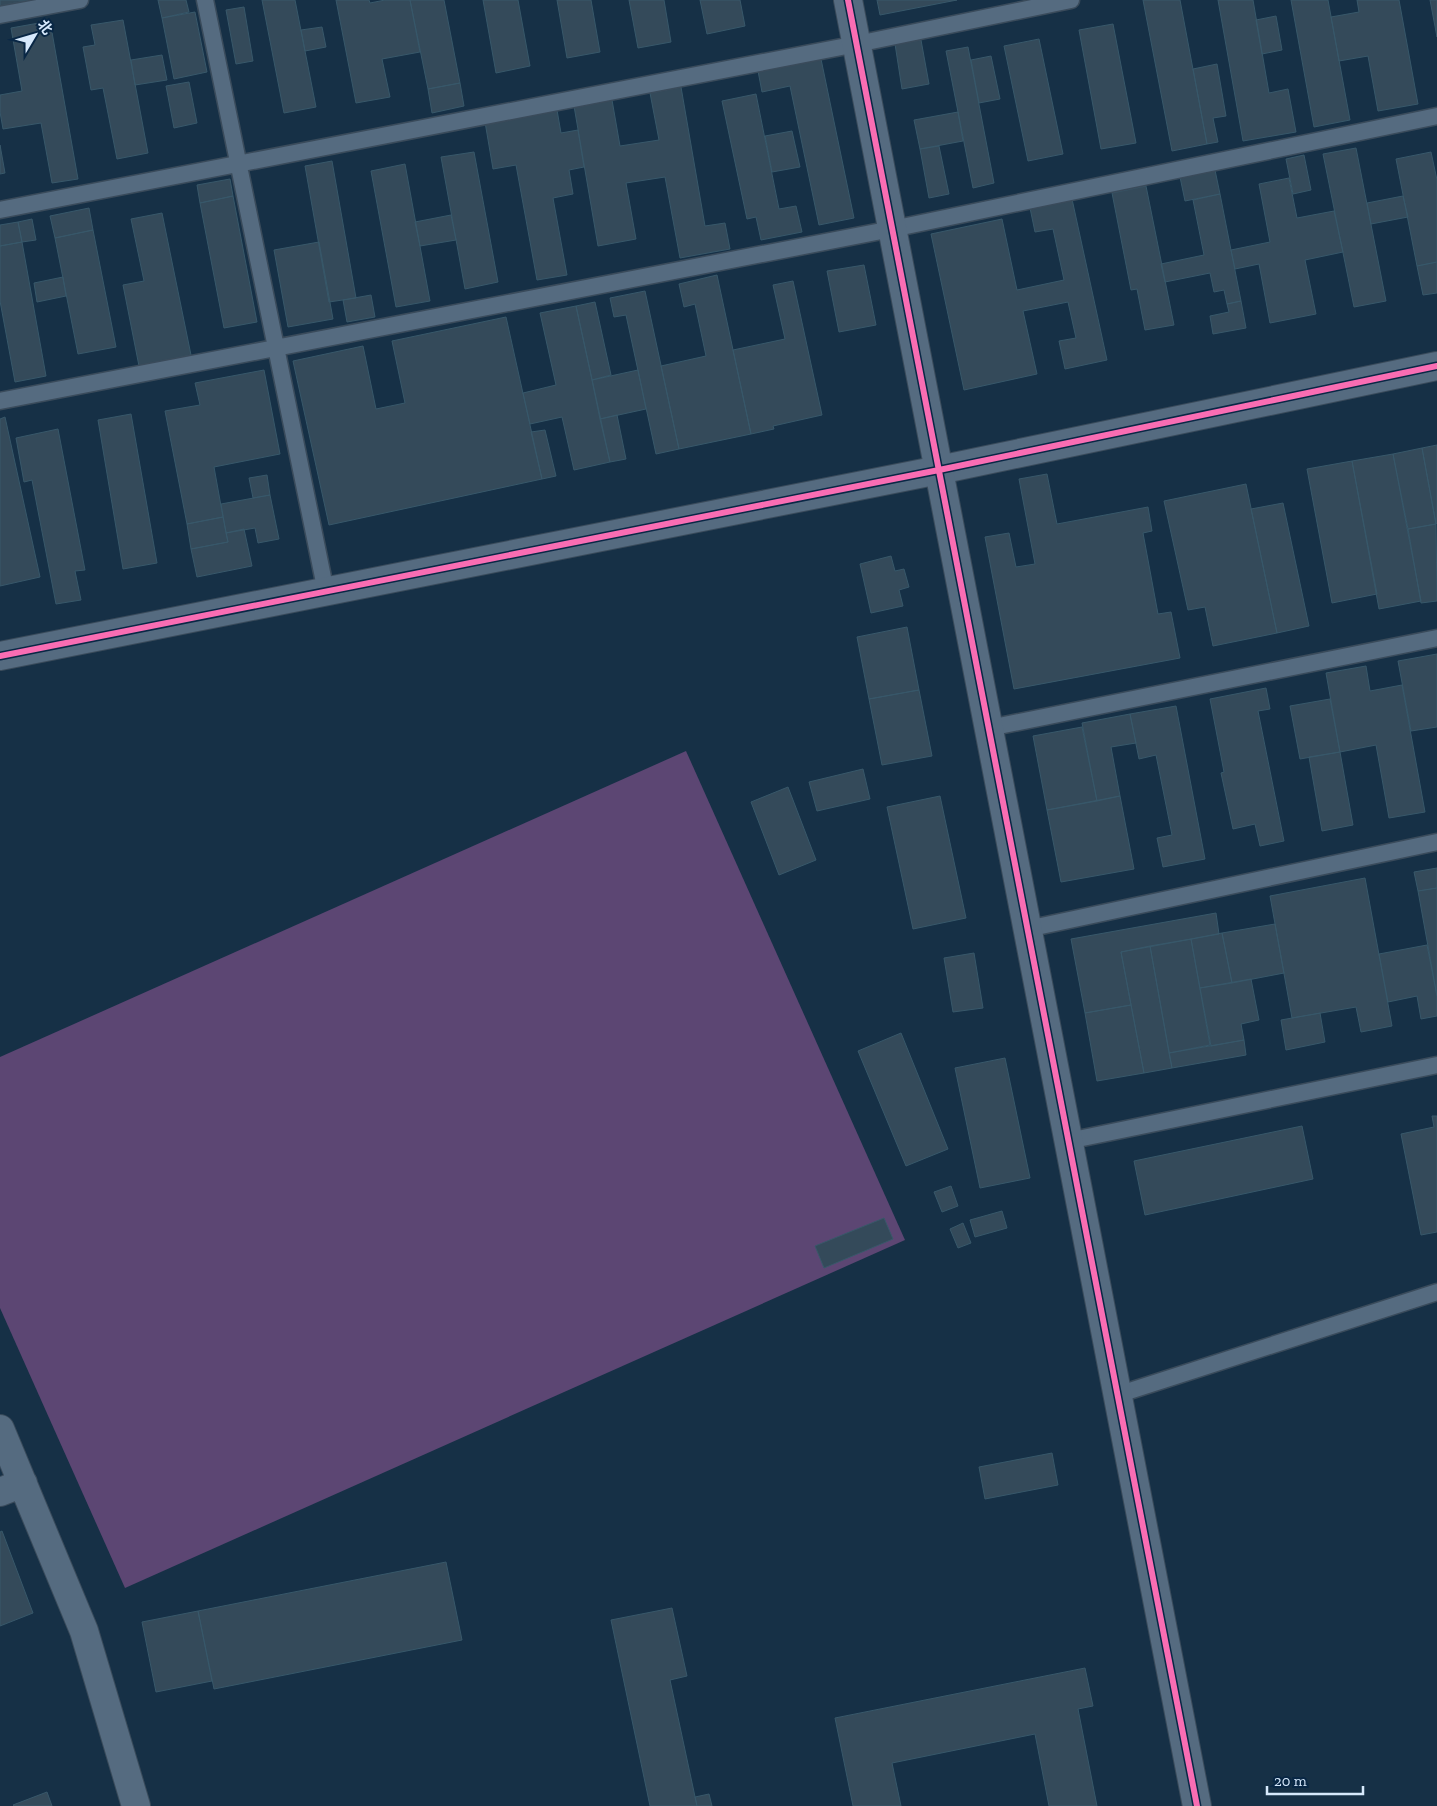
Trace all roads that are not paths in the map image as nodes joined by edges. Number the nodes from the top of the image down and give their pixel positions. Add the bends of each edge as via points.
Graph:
1 (80, 0) edge
2 (205, 0) edge
3 (848, 0) edge
4 (1071, 0) edge
5 (0, 15) edge
6 (856, 44) junction
7 (1437, 116) edge
8 (238, 164) junction
9 (0, 210) edge
10 (892, 228) junction
11 (276, 349) junction
12 (1437, 366) edge
13 (0, 401) edge
14 (939, 470) junction
15 (326, 592) junction
16 (1437, 638) edge
17 (0, 656) edge
18 (989, 728) junction
19 (1437, 842) edge
20 (1027, 928) junction
21 (1437, 1065) edge
22 (1068, 1141) junction
23 (1437, 1292) edge
24 (1117, 1395) junction
25 (0, 1428) edge
26 (11, 1488) edge
27 (136, 1806) edge
28 (1197, 1806) edge

1 - 5 lane
2 - 8 lane
3 - 6 street
4 - 6 lane
6 - 8 lane
6 - 10 street
7 - 10 lane
8 - 9 lane
8 - 11 lane
10 - 11 lane
10 - 14 street
11 - 13 lane
11 - 15 lane
12 - 14 street
14 - 15 street
14 - 18 street
15 - 17 street
16 - 18 lane
18 - 20 street
19 - 20 lane
20 - 22 street
21 - 22 lane
22 - 24 street
23 - 24 lane
24 - 28 street
25 - 26 street
26 - 27 street via 84,1631

